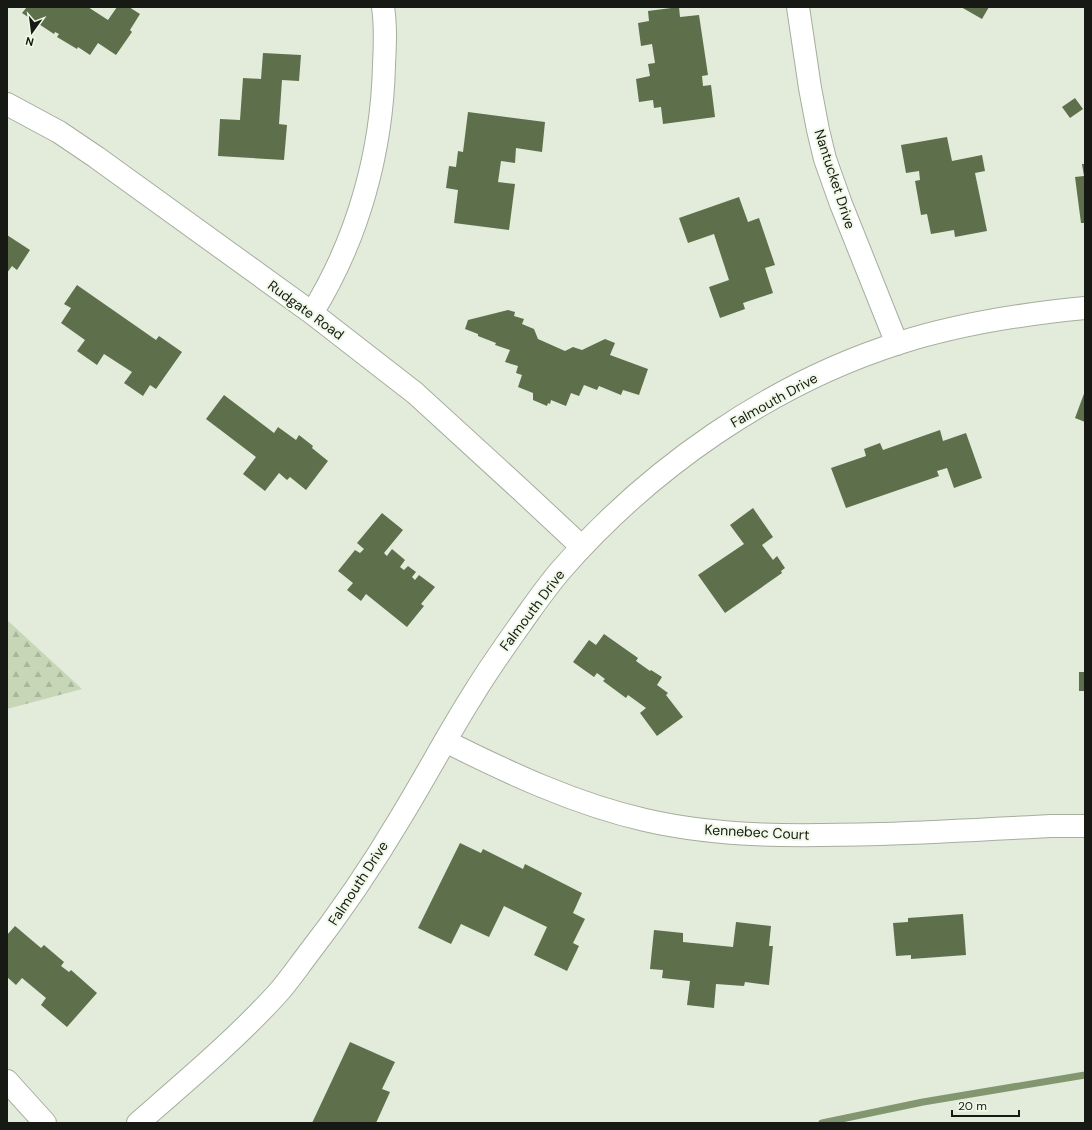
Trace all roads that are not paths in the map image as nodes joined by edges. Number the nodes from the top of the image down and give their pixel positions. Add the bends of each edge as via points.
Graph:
1 (384, 7) edge
2 (798, 7) edge
3 (7, 104) edge
4 (1085, 308) edge
5 (312, 313) junction
6 (896, 344) junction
7 (582, 547) junction
8 (445, 741) junction
9 (1085, 826) edge
10 (7, 1081) edge
11 (46, 1123) edge
12 (138, 1123) edge

1 - 5 street via 382,112 367,186 334,274
2 - 6 street, Nantucket Drive via 810,88 825,159
3 - 5 street, Rudgate Road via 59,132 96,157
4 - 6 street, Falmouth Drive via 983,322
5 - 7 street, Rudgate Road via 415,394
6 - 7 street, Falmouth Drive via 821,374 722,428 659,475 609,519
7 - 8 street, Falmouth Drive via 502,648
8 - 9 street, Kennebec Court via 508,772 558,792 644,819 692,828 760,835 810,836
8 - 12 street, Falmouth Drive via 400,819 332,924 278,993
10 - 11 street

